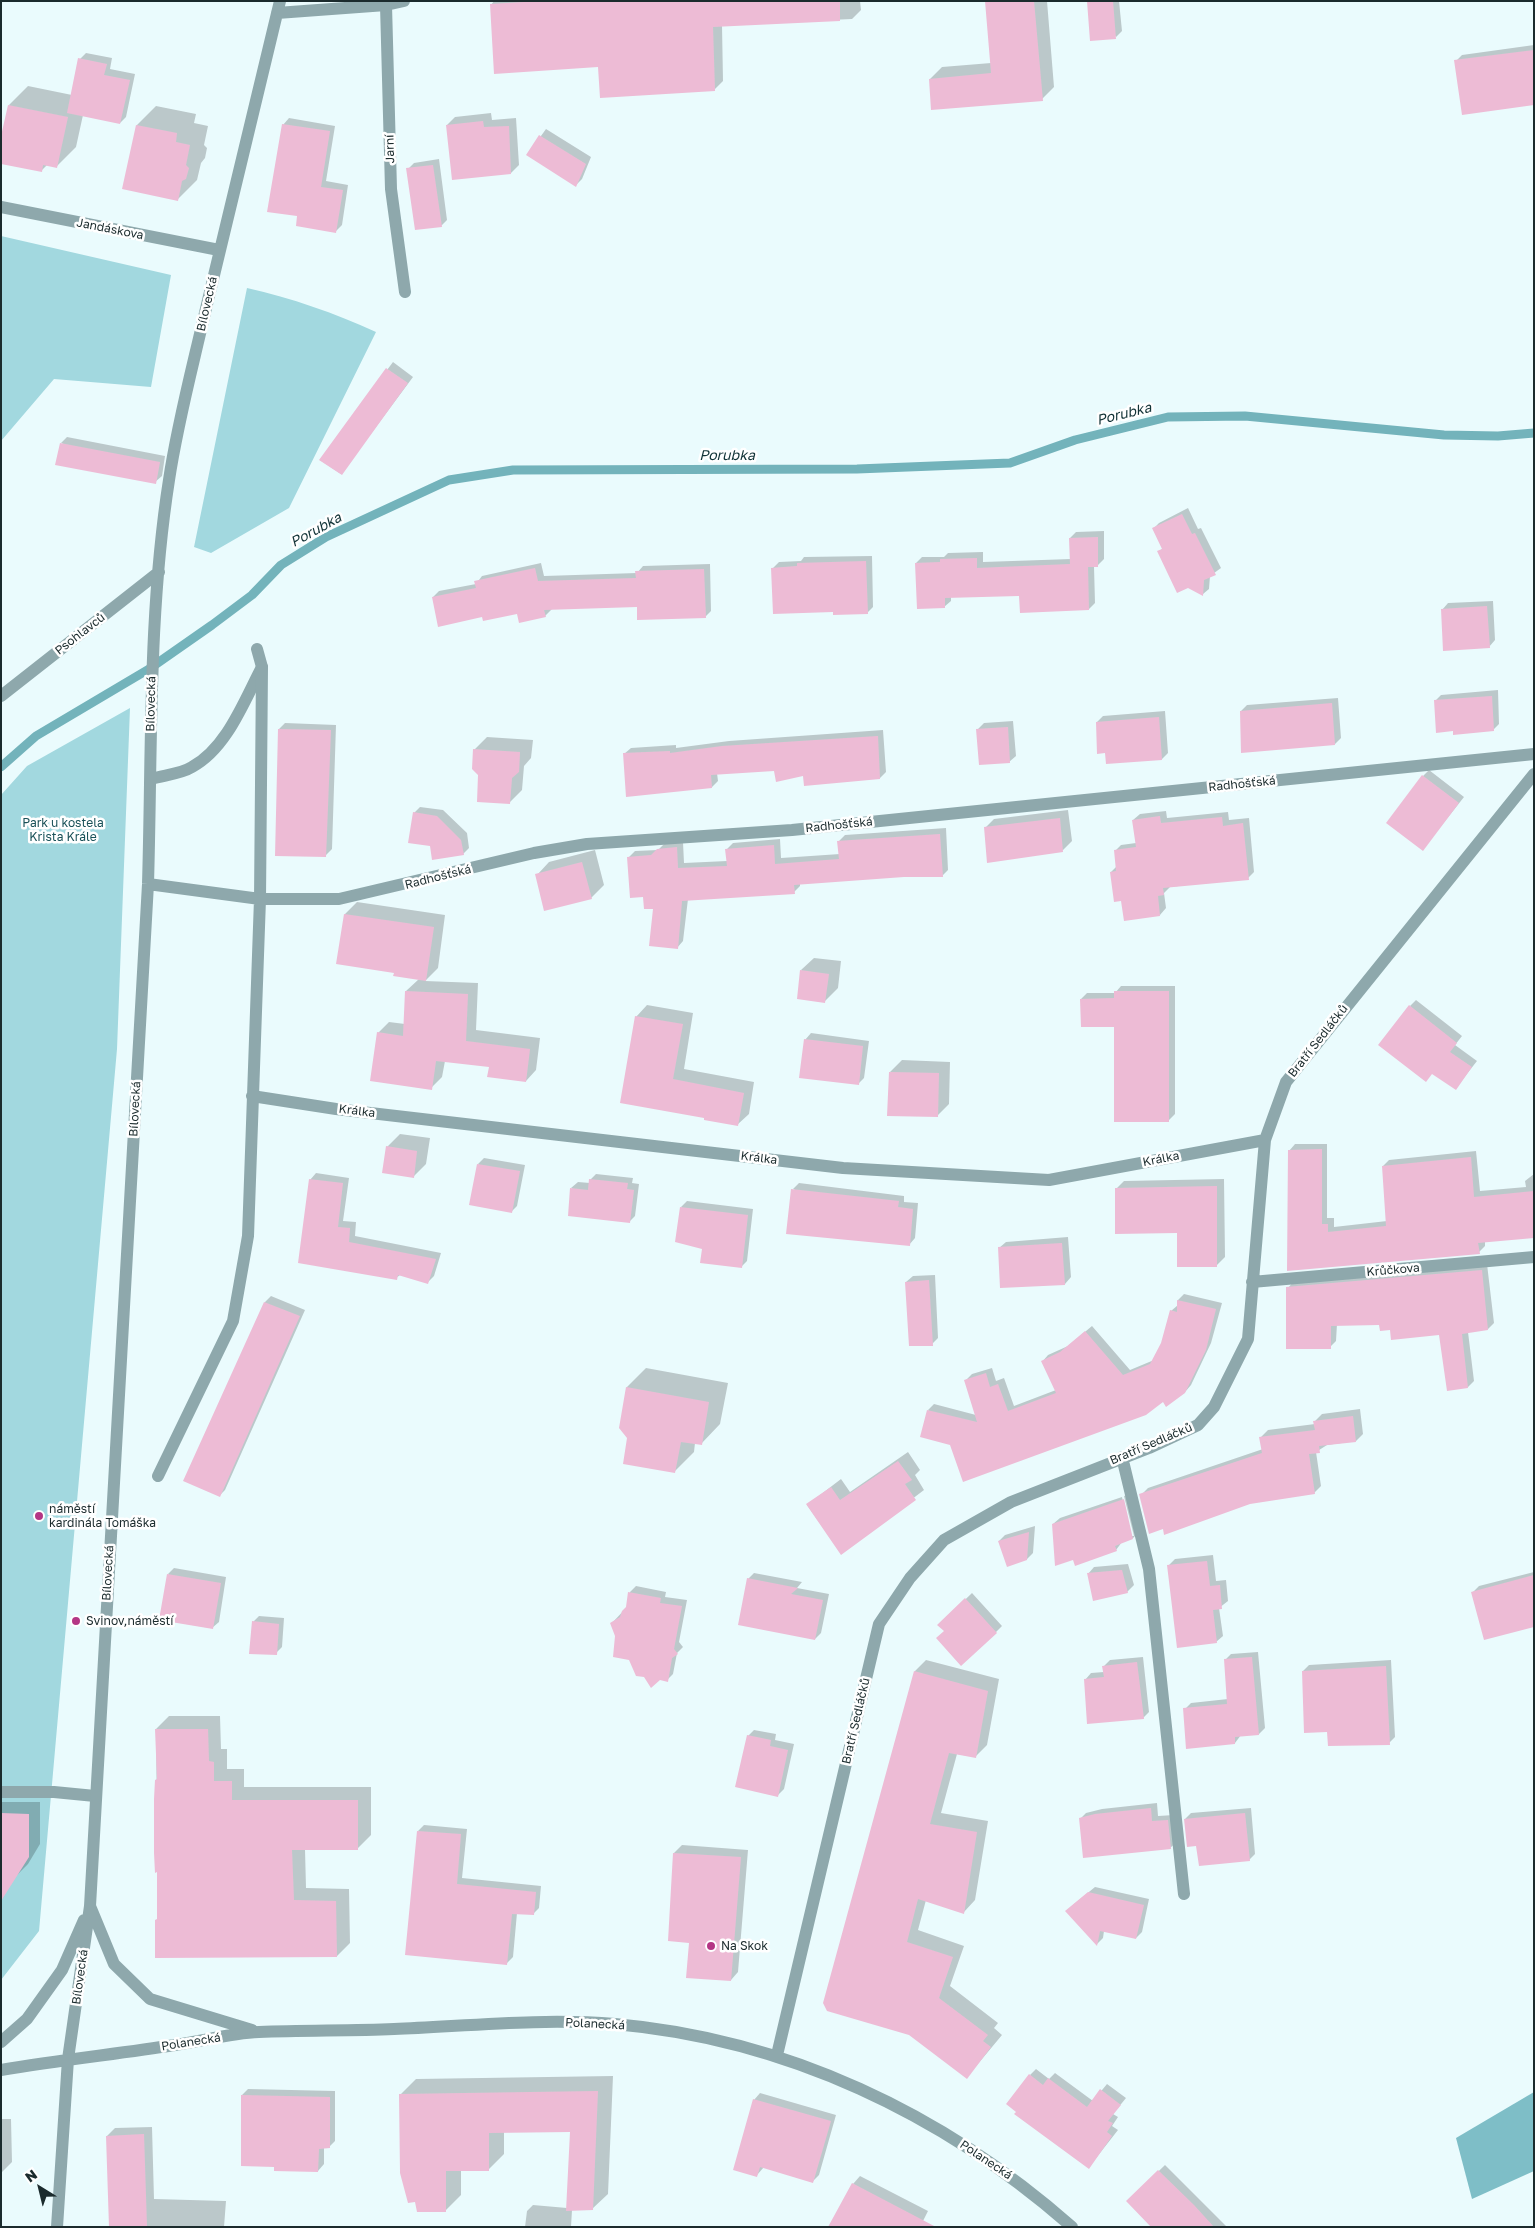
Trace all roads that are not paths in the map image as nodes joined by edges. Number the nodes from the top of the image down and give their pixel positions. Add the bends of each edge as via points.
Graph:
1 (404, 1) edge
2 (386, 5) junction
3 (278, 7) edge
4 (1, 206) edge
5 (219, 250) junction
6 (406, 292) dead end
7 (158, 572) junction
8 (257, 649) dead end
9 (262, 667) junction
10 (1, 696) edge
11 (1534, 754) edge
12 (1534, 774) edge
13 (151, 779) junction
14 (148, 884) junction
15 (260, 899) junction
16 (252, 1096) junction
17 (1265, 1140) junction
18 (1534, 1257) edge
19 (1252, 1282) junction
20 (1122, 1457) junction
21 (158, 1476) dead end
22 (1, 1792) edge
23 (95, 1796) junction
24 (1184, 1894) dead end
25 (90, 1906) junction
26 (256, 2032) junction
27 (1, 2042) edge
28 (776, 2055) junction
29 (68, 2059) junction
30 (1, 2070) edge
31 (57, 2227) edge
32 (1072, 2227) edge

1 - 2 street
2 - 3 street
2 - 6 street, Jarní via 391,189
3 - 5 street, Bílovecká
4 - 5 street, Jandáskova
5 - 7 street, Bílovecká via 169,479
7 - 10 street, Psohlavců
7 - 13 street, Bílovecká via 150,715
8 - 9 street
9 - 13 street via 236,716 209,756 191,768
9 - 15 street
11 - 15 street, Radhošťská via 792,830 587,844 534,853 339,899
12 - 17 street, Bratří Sedláčků via 1286,1082
13 - 14 street, Bílovecká
14 - 15 street, Radhošťská
14 - 23 street, Bílovecká
15 - 16 street
16 - 17 street, Králka via 336,1109 843,1168 1049,1180
16 - 21 street via 248,1236 233,1321
17 - 19 street, Bratří Sedláčků
18 - 19 street, Krůčkova
19 - 20 street, Bratří Sedláčků via 1248,1339 1214,1407 1198,1425
20 - 24 street via 1149,1569
20 - 28 street, Bratří Sedláčků via 1011,1502 944,1540 910,1578 879,1624
22 - 23 street
23 - 25 street, Bílovecká
25 - 26 street via 114,1964 150,1999
25 - 27 street via 62,1970 27,2020
25 - 29 street, Bílovecká
26 - 28 street, Polanecká via 572,2022 658,2028
26 - 29 street, Polanecká
28 - 32 street, Polanecká via 872,2093 912,2114 1012,2177
29 - 30 street, Polanecká
29 - 31 street, Bílovecká

